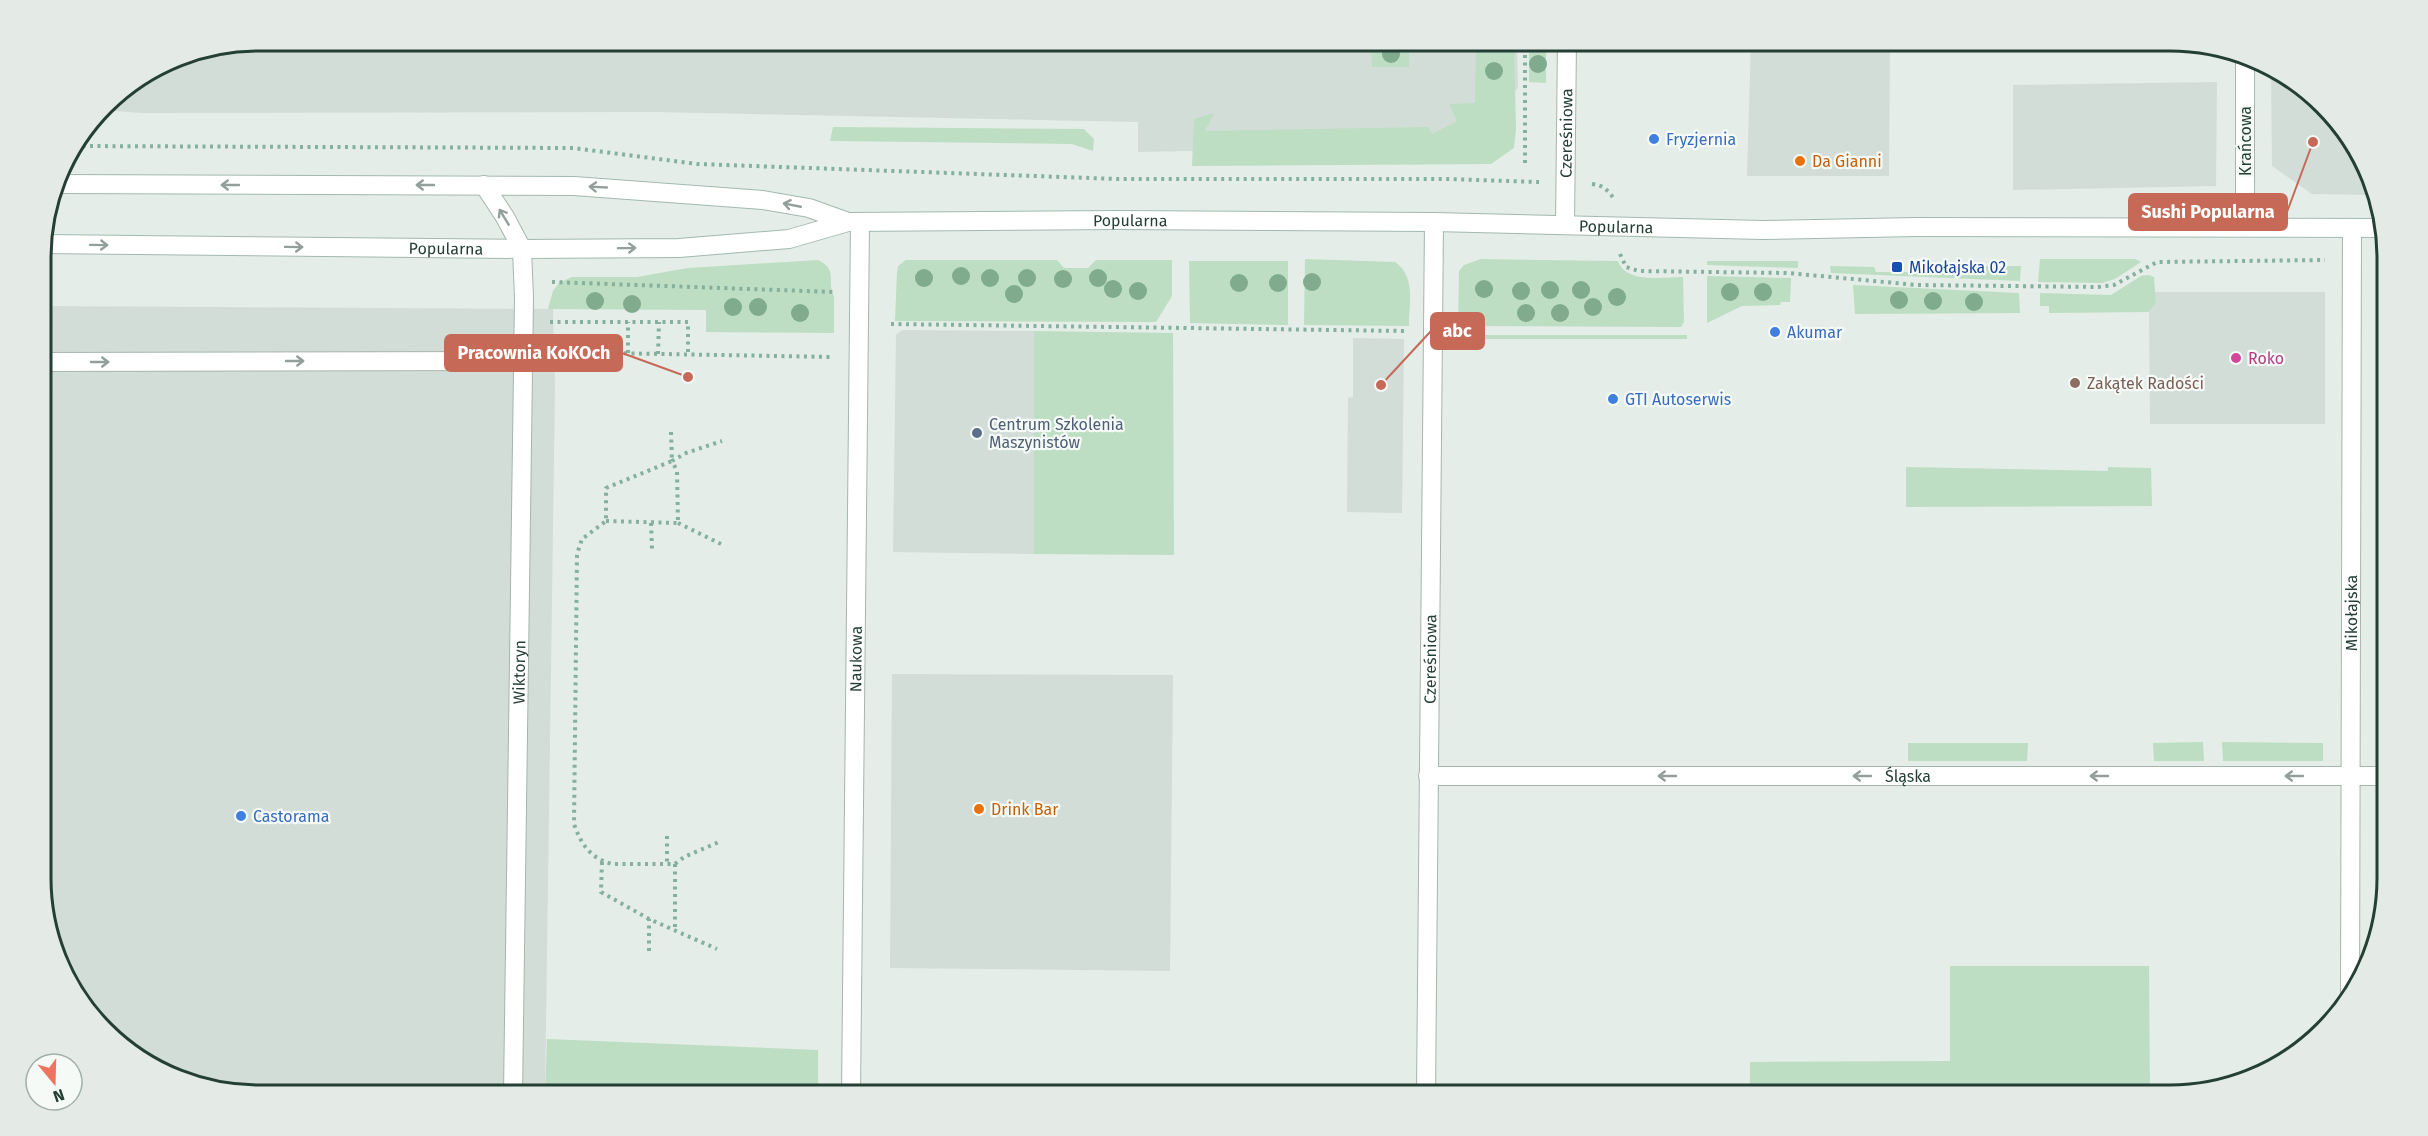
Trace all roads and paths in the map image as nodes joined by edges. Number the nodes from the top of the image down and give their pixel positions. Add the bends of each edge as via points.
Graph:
1 (1525, 51) edge
2 (1568, 51) edge
3 (2245, 65) edge
4 (84, 146) edge
5 (1525, 164) dead end
6 (1566, 183) junction
7 (65, 184) edge
8 (484, 185) junction
9 (854, 222) junction
10 (1434, 222) junction
11 (1565, 225) junction
12 (2245, 226) junction
13 (1617, 228) junction
14 (2352, 228) junction
15 (2374, 228) edge
16 (51, 244) edge
17 (522, 249) junction
18 (2352, 260) junction
19 (552, 282) dead end
20 (837, 292) dead end
21 (546, 322) dead end
22 (628, 322) junction
23 (659, 322) junction
24 (891, 324) dead end
25 (1412, 332) dead end
26 (546, 342) dead end
27 (628, 353) junction
28 (658, 354) junction
29 (688, 355) junction
30 (837, 357) dead end
31 (523, 361) junction
32 (51, 362) edge
33 (671, 432) dead end
34 (722, 441) dead end
35 (672, 461) junction
36 (606, 521) junction
37 (651, 523) junction
38 (678, 523) junction
39 (721, 543) dead end
40 (652, 549) dead end
41 (1428, 776) junction
42 (2352, 776) junction
43 (2377, 776) edge
44 (667, 836) dead end
45 (719, 842) dead end
46 (602, 862) junction
47 (667, 864) junction
48 (675, 864) junction
49 (649, 919) junction
50 (675, 931) junction
51 (717, 949) dead end
52 (649, 951) dead end
53 (2350, 980) edge
54 (513, 1085) edge
55 (851, 1085) edge
56 (1426, 1085) edge

1 - 5 path
2 - 6 street, Czereśniowa
3 - 12 street, Krańcowa
4 - 6 path via 573,148 697,164 1118,179
6 - 11 street, Czereśniowa
6 - 13 path via 1599,185 1609,191 1616,203
8 -> 7 street, Popularna
9 -> 8 street, Popularna via 809,208 763,200 574,186
17 -> 8 street
9 - 10 street, Popularna
17 -> 9 street, Popularna via 679,248 778,240
9 - 55 street, Naukowa
10 - 11 street, Popularna
10 - 41 street, Czereśniowa
11 - 13 street, Popularna
12 - 13 street, Popularna
12 - 14 street, Popularna
13 - 18 path via 1623,264 1632,270 1788,273 1917,285 2098,287 2114,285 2157,262
14 - 15 street, Popularna
14 - 18 street, Mikołajska
16 -> 17 street, Popularna
17 - 31 street, Wiktoryn
18 - 42 street, Mikołajska
19 - 20 path
21 - 22 path
22 - 23 path
22 - 27 path
23 - 28 path
23 - 29 path via 688,322
24 - 25 path
26 - 27 path via 546,352
27 - 28 path
28 - 29 path
29 - 30 path
32 -> 31 street
31 - 54 street, Wiktoryn
33 - 35 path
34 - 35 path
35 - 36 path via 606,488
35 - 38 path via 677,471
36 - 37 path
36 - 46 path via 582,539 577,554 575,662 574,824 588,852
37 - 38 path
37 - 40 path
38 - 39 path
42 -> 41 street, Śląska
41 - 56 street, Czereśniowa
42 - 43 street, Śląska
42 - 53 street, Mikołajska
44 - 47 path
45 - 48 path
46 - 47 path
46 - 49 path via 601,892
47 - 48 path
48 - 50 path
49 - 50 path
49 - 52 path
50 - 51 path

